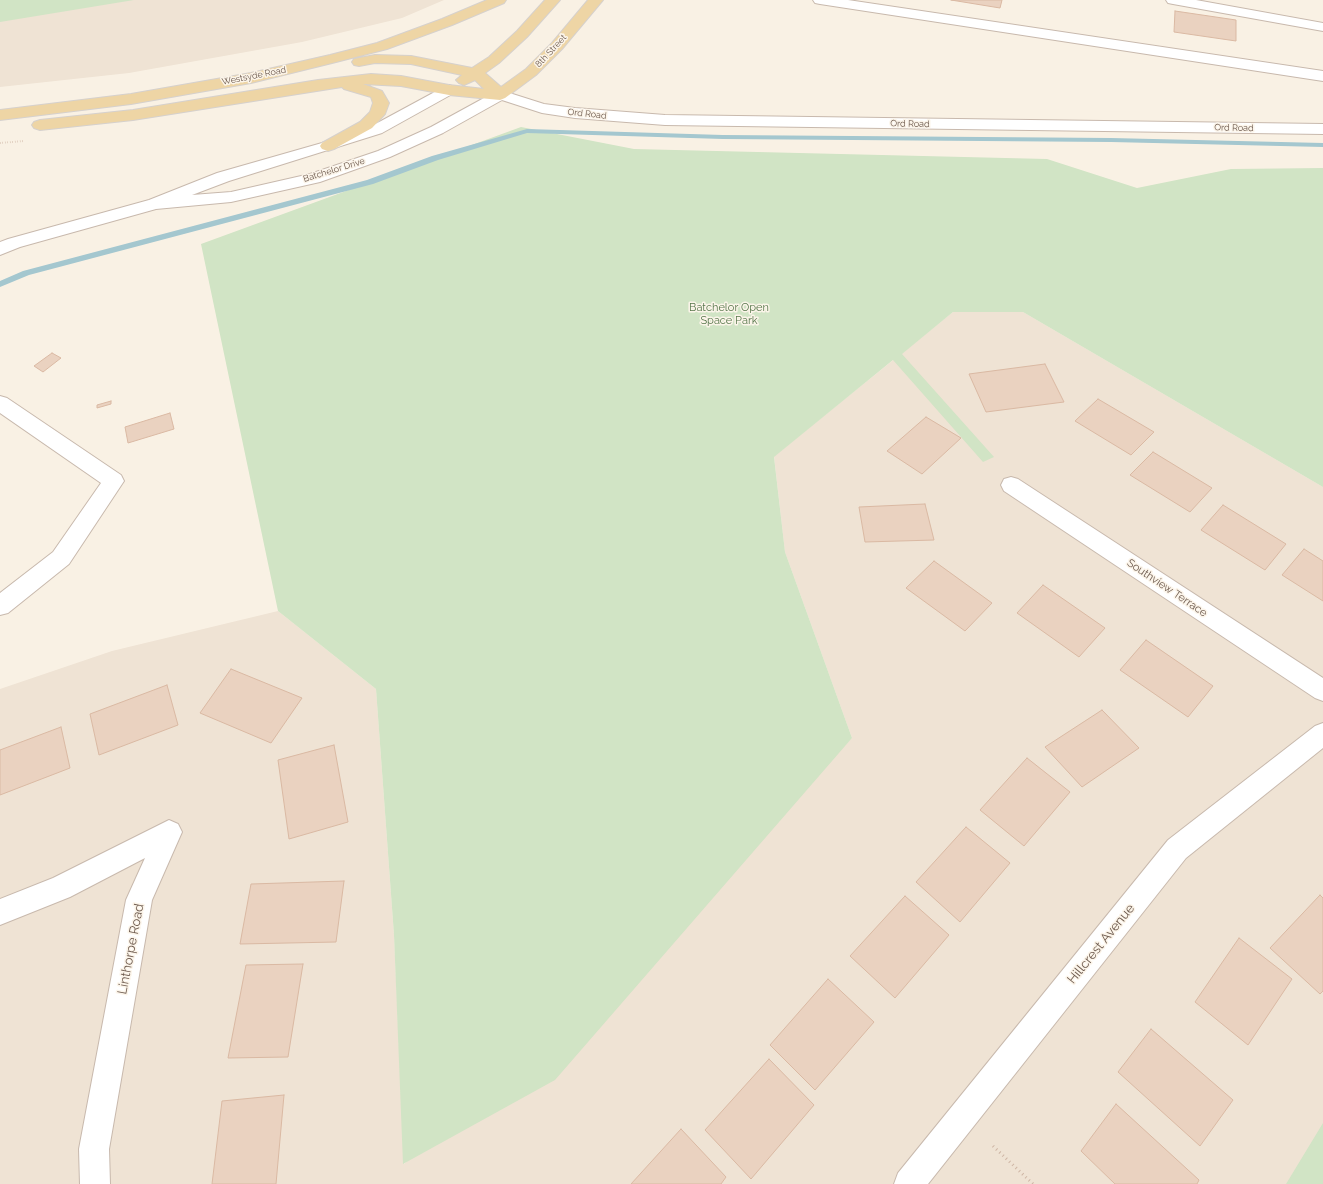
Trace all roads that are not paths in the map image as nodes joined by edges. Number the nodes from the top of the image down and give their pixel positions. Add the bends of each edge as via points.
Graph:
1 (499, 0) edge
2 (553, 0) edge
3 (596, 0) edge
4 (820, 0) edge
5 (1173, 0) edge
6 (1323, 28) edge
7 (476, 73) junction
8 (1323, 76) edge
9 (251, 78) junction
10 (318, 85) junction
11 (449, 90) junction
12 (500, 95) junction
13 (0, 115) edge
14 (24, 127) dead end
15 (1323, 129) edge
16 (328, 146) junction
17 (155, 204) junction
18 (0, 249) edge
19 (0, 403) edge
20 (1011, 485) dead end
21 (0, 606) edge
22 (1323, 691) edge
23 (1323, 734) edge
24 (0, 912) edge
25 (94, 1184) edge
26 (909, 1184) edge

1 - 9 main road, Westsyde Road via 382,46
2 - 7 main road via 522,34
3 - 12 main road, 8th Street via 531,72
4 - 8 street
5 - 6 street
7 - 9 main road via 411,60 375,60
7 - 11 main road, Batchelor Drive
7 - 12 main road
9 - 13 main road, Westsyde Road via 130,98
10 - 11 main road, Westsyde Road via 371,79 401,81
10 - 14 main road, Westsyde Road via 132,115
10 - 16 main road via 355,87 377,94 381,103 377,114 366,125
11 - 12 main road, Westsyde Road
11 - 16 street, Batchelor Drive via 376,130
12 - 15 street, Ord Road via 542,108 664,120
12 - 17 street, Batchelor Drive via 438,130 384,154 314,178 231,197
16 - 17 street, Batchelor Drive via 223,177
17 - 18 street, Batchelor Drive
19 - 21 street via 114,482 61,558
20 - 22 street, Southview Terrace
23 - 26 street, Hillcrest Avenue via 1177,849
24 - 25 street, Linthorpe Road via 61,888 169,832 139,900 94,1149

